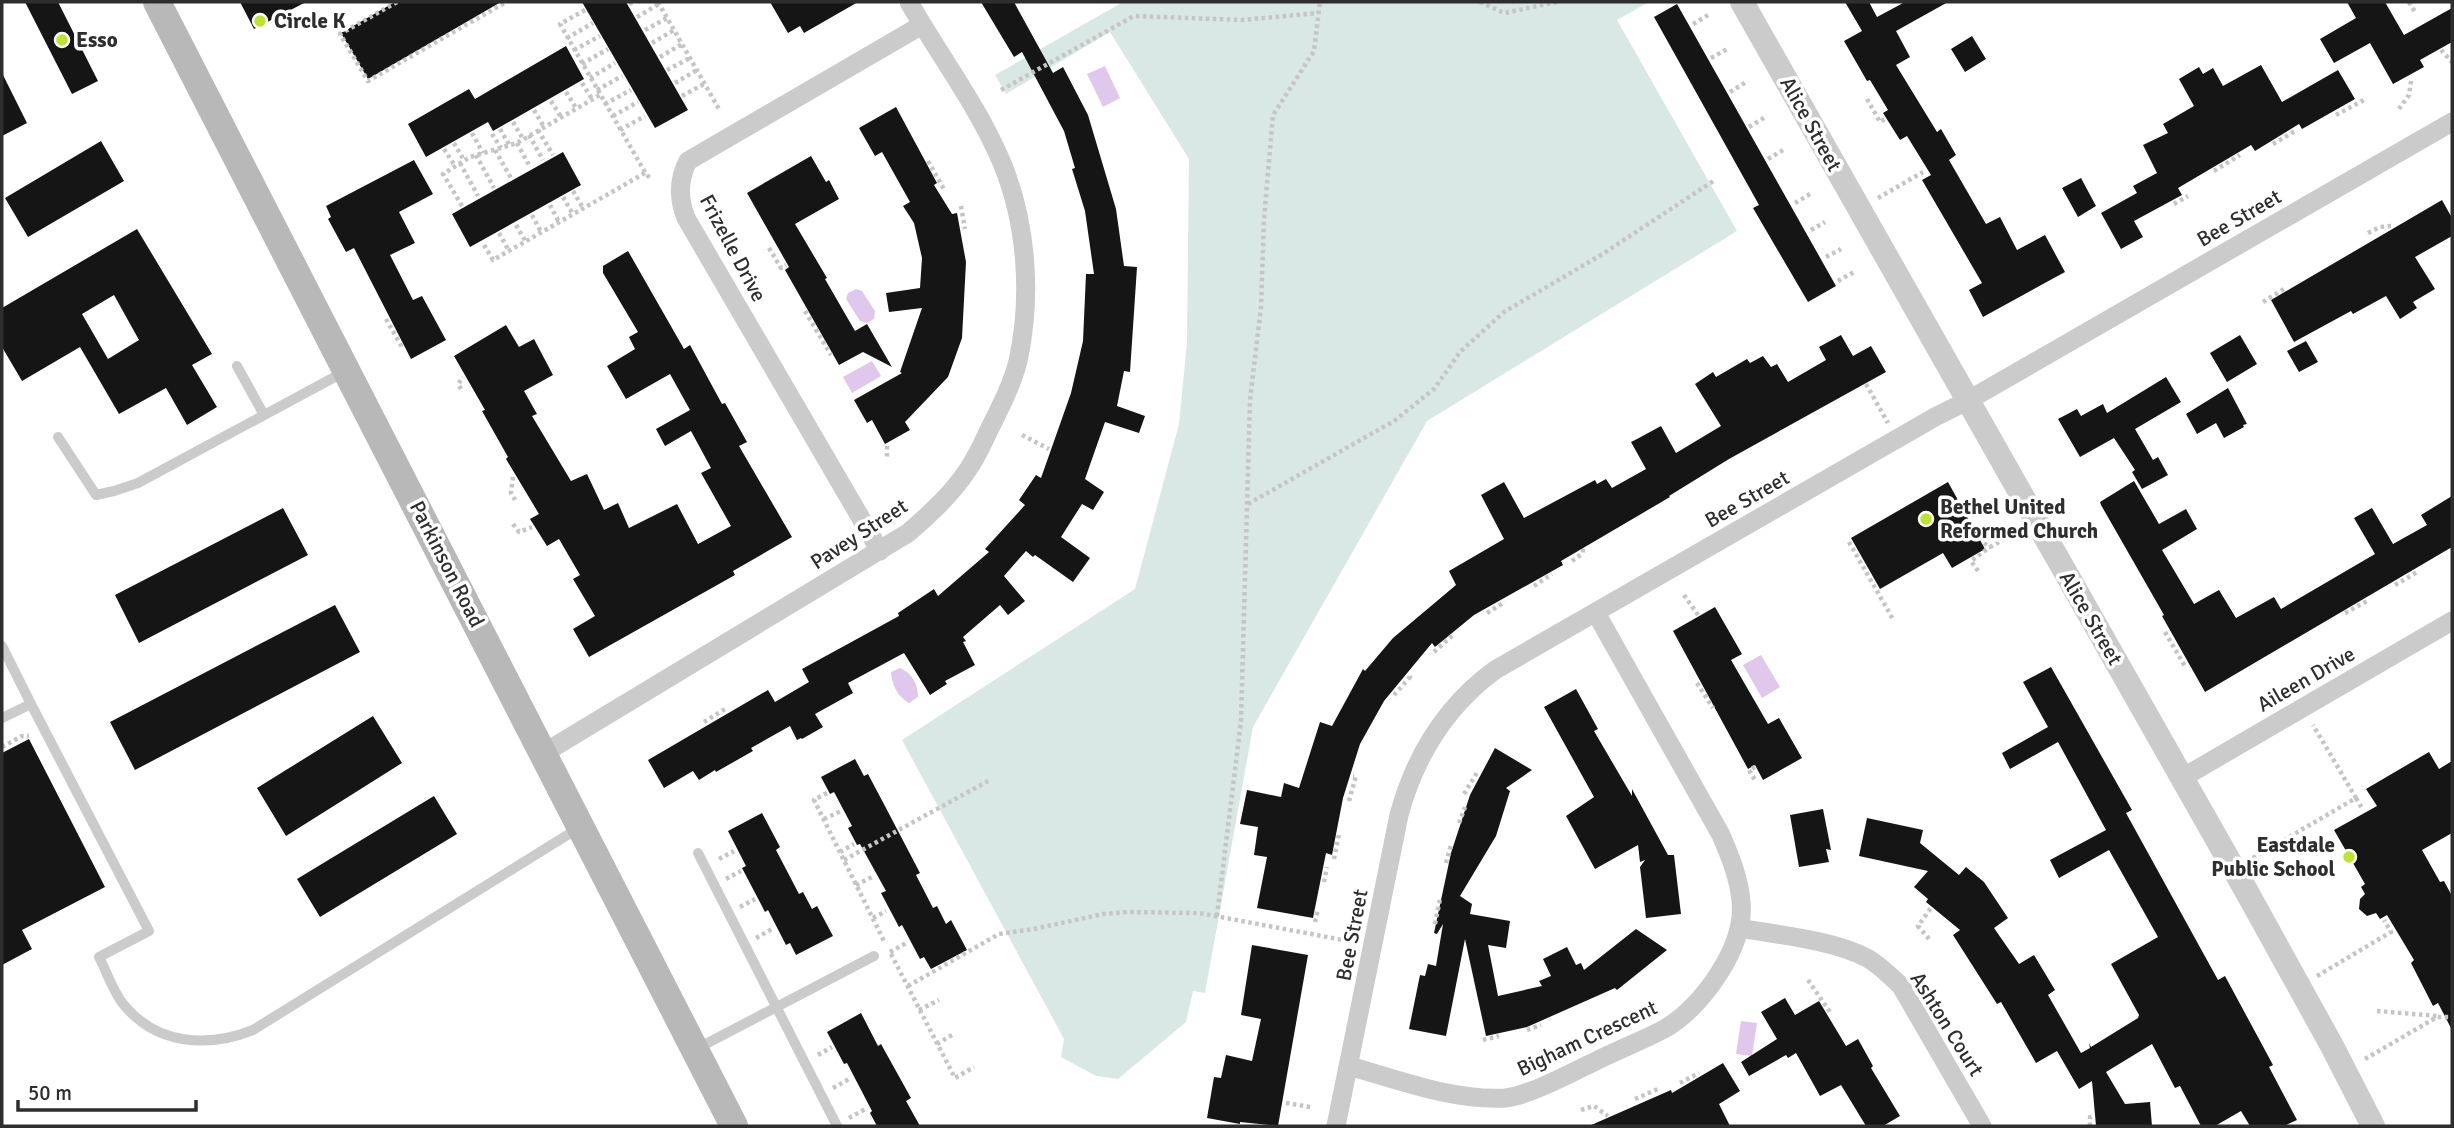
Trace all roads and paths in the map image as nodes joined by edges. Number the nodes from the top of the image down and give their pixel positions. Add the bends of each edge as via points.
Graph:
1 (157, 2) edge
2 (397, 2) edge
3 (506, 2) edge
4 (909, 2) edge
5 (1320, 2) edge
6 (1480, 2) edge
7 (1557, 2) edge
8 (1742, 2) edge
9 (2409, 2) edge
10 (658, 3) edge
11 (585, 10) dead end
12 (2416, 12) dead end
13 (1318, 13) junction
14 (1710, 14) dead end
15 (637, 17) dead end
16 (667, 18) junction
17 (593, 23) dead end
18 (1693, 24) dead end
19 (922, 25) junction
20 (645, 30) dead end
21 (674, 30) junction
22 (600, 36) dead end
23 (567, 38) junction
24 (652, 43) dead end
25 (682, 44) junction
26 (1729, 48) dead end
27 (608, 49) dead end
28 (574, 50) junction
29 (2441, 50) dead end
30 (660, 57) dead end
31 (690, 58) junction
32 (1711, 58) dead end
33 (2452, 62) edge
34 (615, 63) dead end
35 (582, 64) junction
36 (667, 70) dead end
37 (696, 70) junction
38 (622, 76) dead end
39 (590, 78) junction
40 (1748, 81) dead end
41 (2411, 81) dead end
42 (582, 83) dead end
43 (675, 83) dead end
44 (704, 84) junction
45 (631, 90) dead end
46 (1001, 90) dead end
47 (566, 92) dead end
48 (599, 92) junction
49 (1730, 92) dead end
50 (682, 96) dead end
51 (592, 99) junction
52 (1867, 99) dead end
53 (2366, 99) dead end
54 (551, 101) dead end
55 (638, 102) dead end
56 (606, 104) junction
57 (576, 108) junction
58 (719, 109) dead end
59 (2399, 109) dead end
60 (534, 110) dead end
61 (613, 116) junction
62 (645, 116) dead end
63 (1767, 116) dead end
64 (2336, 116) dead end
65 (561, 117) junction
66 (1885, 119) dead end
67 (513, 122) dead end
68 (2452, 122) edge
69 (1749, 127) dead end
70 (500, 129) dead end
71 (541, 129) junction
72 (620, 130) junction
73 (2295, 131) dead end
74 (472, 133) dead end
75 (492, 134) dead end
76 (529, 135) junction
77 (523, 139) junction
78 (454, 143) dead end
79 (517, 143) junction
80 (2273, 144) dead end
81 (510, 146) junction
82 (444, 149) dead end
83 (498, 149) junction
84 (1785, 149) dead end
85 (483, 153) junction
86 (476, 155) junction
87 (553, 155) dead end
88 (2240, 155) dead end
89 (1768, 159) dead end
90 (543, 160) dead end
91 (928, 161) dead end
92 (459, 163) junction
93 (530, 167) dead end
94 (2214, 170) dead end
95 (1923, 172) dead end
96 (645, 173) junction
97 (511, 178) dead end
98 (652, 180) dead end
99 (1715, 180) dead end
100 (494, 188) dead end
101 (573, 191) dead end
102 (944, 191) dead end
103 (1810, 194) dead end
104 (2188, 195) dead end
105 (478, 196) dead end
106 (564, 197) dead end
107 (1876, 199) dead end
108 (1795, 203) dead end
109 (2174, 204) dead end
110 (550, 205) dead end
111 (462, 206) dead end
112 (961, 206) dead end
113 (583, 208) junction
114 (573, 214) junction
115 (531, 215) dead end
116 (559, 222) junction
117 (1825, 222) dead end
118 (516, 225) dead end
119 (2391, 226) dead end
120 (965, 229) dead end
121 (1811, 230) dead end
122 (541, 232) junction
123 (499, 233) dead end
124 (2368, 233) dead end
125 (526, 242) junction
126 (484, 245) dead end
127 (769, 248) dead end
128 (1841, 249) dead end
129 (509, 251) junction
130 (1826, 257) dead end
131 (786, 265) dead end
132 (1854, 272) dead end
133 (1838, 281) dead end
134 (2284, 289) dead end
135 (2263, 302) dead end
136 (805, 311) dead end
137 (386, 319) dead end
138 (402, 347) dead end
139 (831, 355) dead end
140 (237, 366) dead end
141 (347, 370) junction
142 (463, 377) dead end
143 (1866, 384) dead end
144 (461, 389) dead end
145 (1967, 401) junction
146 (264, 415) junction
147 (1022, 435) dead end
148 (58, 437) dead end
149 (1897, 439) junction
150 (887, 446) dead end
151 (1049, 449) dead end
152 (887, 460) dead end
153 (513, 477) dead end
154 (515, 500) dead end
155 (1248, 504) junction
156 (513, 524) dead end
157 (532, 527) dead end
158 (2003, 540) dead end
159 (1849, 542) dead end
160 (1984, 543) dead end
161 (1990, 547) junction
162 (1583, 548) dead end
163 (880, 551) junction
164 (1572, 561) dead end
165 (2419, 570) dead end
166 (1978, 571) dead end
167 (1552, 574) dead end
168 (2395, 585) dead end
169 (1534, 586) dead end
170 (1684, 595) dead end
171 (2369, 600) dead end
172 (1505, 602) dead end
173 (1487, 613) dead end
174 (1596, 613) junction
175 (2345, 613) dead end
176 (1698, 615) dead end
177 (1894, 621) dead end
178 (2452, 621) edge
179 (2165, 632) dead end
180 (1453, 635) dead end
181 (2, 646) edge
182 (1434, 652) dead end
183 (2186, 668) dead end
184 (1408, 675) dead end
185 (1697, 683) dead end
186 (1394, 695) dead end
187 (32, 704) junction
188 (1713, 708) dead end
189 (725, 709) dead end
190 (2, 718) edge
191 (704, 722) dead end
192 (2312, 724) dead end
193 (544, 753) junction
194 (1755, 767) dead end
195 (1478, 771) dead end
196 (1353, 776) dead end
197 (2182, 778) junction
198 (1755, 779) dead end
199 (990, 780) dead end
200 (827, 793) dead end
201 (1464, 794) dead end
202 (2356, 798) junction
203 (814, 800) dead end
204 (1349, 801) dead end
205 (1465, 807) dead end
206 (2363, 810) dead end
207 (841, 811) dead end
208 (824, 820) dead end
209 (1459, 823) dead end
210 (581, 827) junction
211 (1339, 834) dead end
212 (854, 844) dead end
213 (1451, 845) dead end
214 (840, 852) dead end
215 (698, 853) dead end
216 (1334, 859) dead end
217 (844, 860) dead end
218 (2246, 862) dead end
219 (1446, 863) dead end
220 (1327, 867) dead end
221 (872, 877) dead end
222 (1324, 882) dead end
223 (856, 885) dead end
224 (1440, 899) dead end
225 (1931, 908) dead end
226 (1318, 909) dead end
227 (886, 911) dead end
228 (1217, 916) junction
229 (873, 918) dead end
230 (2384, 920) dead end
231 (1315, 922) dead end
232 (1435, 924) dead end
233 (1739, 928) junction
234 (1929, 939) dead end
235 (908, 942) dead end
236 (1373, 946) junction
237 (890, 952) dead end
238 (874, 956) dead end
239 (1808, 980) dead end
240 (2312, 980) dead end
241 (908, 986) dead end
242 (939, 1000) dead end
243 (776, 1007) junction
244 (919, 1010) dead end
245 (2377, 1011) dead end
246 (1830, 1012) dead end
247 (2437, 1017) junction
248 (2452, 1017) edge
249 (1541, 1025) dead end
250 (1527, 1030) dead end
251 (952, 1035) dead end
252 (1499, 1036) dead end
253 (1483, 1040) dead end
254 (937, 1044) dead end
255 (694, 1051) junction
256 (2358, 1063) dead end
257 (1349, 1066) junction
258 (1699, 1073) dead end
259 (1680, 1083) dead end
260 (1658, 1089) dead end
261 (1635, 1099) dead end
262 (1286, 1103) dead end
263 (1310, 1107) dead end
264 (1581, 1110) dead end
265 (1608, 1116) dead end
266 (2093, 1117) dead end
267 (734, 1126) edge
268 (837, 1126) edge
269 (1336, 1126) edge
270 (1982, 1126) edge
271 (2090, 1126) edge
272 (2373, 1126) edge

1 - 141 main road, Parkinson Road
2 - 3 path via 341,34 368,81
4 - 19 street, Pavey Street
5 - 13 path
6 - 7 path via 1504,13
8 - 145 street, Alice Street
9 - 12 path
10 - 15 path
10 - 16 path
11 - 23 path via 559,24
13 - 46 path via 1242,20 1134,16
13 - 155 path via 1314,51 1273,115 1250,401
14 - 18 path
16 - 20 path
16 - 21 path
17 - 23 path
19 - 163 street, Pavey Street via 986,130 1007,177 1022,237 1023,321 1011,383 970,467 933,511
19 - 163 street, Frizelle Drive via 688,161 681,174 686,218
21 - 24 path
21 - 25 path
22 - 28 path
23 - 28 path
25 - 30 path
25 - 31 path
26 - 32 path
27 - 35 path
28 - 35 path
29 - 33 path
31 - 36 path
31 - 37 path
34 - 39 path
35 - 39 path
37 - 43 path
37 - 44 path
38 - 48 path
39 - 48 path
40 - 49 path
41 - 59 path via 2409,95
42 - 51 path
44 - 50 path
44 - 58 path
45 - 56 path
47 - 57 path
48 - 51 path
48 - 56 path
51 - 57 path
52 - 66 path via 1880,122
53 - 64 path
54 - 65 path
55 - 61 path
56 - 61 path
57 - 65 path
60 - 71 path
61 - 72 path
62 - 72 path
63 - 69 path
65 - 71 path
67 - 77 path
68 - 145 street, Bee Street
70 - 81 path
71 - 76 path
71 - 87 path
72 - 96 path
73 - 80 path
74 - 85 path
75 - 83 path
76 - 77 path
76 - 90 path
77 - 79 path
78 - 92 path
79 - 81 path
79 - 93 path
81 - 83 path
82 - 92 path
83 - 85 path
83 - 97 path
84 - 89 path
85 - 86 path
86 - 92 path
86 - 100 path
88 - 94 path
91 - 102 path
92 - 105 path
92 - 111 path via 443,174
95 - 107 path
96 - 98 path
96 - 113 path
99 - 155 path via 1601,256 1504,312 1460,352 1434,389 1394,421
101 - 113 path
103 - 108 path
104 - 109 path
106 - 114 path
110 - 116 path
112 - 120 path
113 - 114 path
114 - 116 path
115 - 122 path
116 - 122 path
117 - 121 path
118 - 125 path
119 - 124 path
122 - 125 path
123 - 129 path
125 - 129 path
126 - 129 path via 493,260
127 - 131 path via 781,268
128 - 130 path
132 - 133 path
134 - 135 path
136 - 139 path
137 - 138 path
140 - 146 lane
141 - 146 lane
141 - 193 main road, Parkinson Road
142 - 144 path via 458,384
143 - 149 path
145 - 149 street, Bee Street
145 - 197 street, Alice Street
146 - 148 lane via 138,482 96,495
147 - 151 path
149 - 174 street, Bee Street
150 - 152 path
153 - 154 path
155 - 228 path via 1241,721
156 - 157 path via 519,533
158 - 161 path
159 - 177 path
160 - 161 path
161 - 166 path via 1971,561
162 - 164 path
163 - 193 street, Pavey Street
165 - 168 path
167 - 169 path
170 - 176 path
171 - 175 path
172 - 173 path
174 - 233 street, Bigham Crescent via 1721,835 1741,902
174 - 236 street, Bee Street via 1480,681 1429,740 1409,780 1400,812
178 - 197 street, Aileen Drive
179 - 183 path
180 - 182 path
181 - 187 lane
184 - 186 path
185 - 188 path
187 - 190 lane
187 - 210 lane via 149,931 99,957 123,1004 156,1030 184,1040 234,1037 253,1030
189 - 191 path
192 - 202 path
193 - 210 main road, Parkinson Road
194 - 198 path via 1749,770
195 - 201 path
196 - 204 path
197 - 272 street, Alice Street
199 - 217 path
200 - 203 path
202 - 206 path
202 - 218 path
205 - 209 path
207 - 208 path
210 - 255 main road, Parkinson Road
211 - 216 path
212 - 214 path
213 - 219 path
215 - 243 lane
220 - 222 path
221 - 223 path
224 - 232 path
225 - 234 path via 1918,926
226 - 231 path
227 - 229 path
228 - 236 path
228 - 241 path via 1127,912 999,934
230 - 240 path via 2391,932
233 - 257 street, Bigham Crescent via 1710,987 1677,1020 1528,1091 1508,1098 1482,1098
233 - 270 street, Ashton Court via 1843,948 1883,970 1902,986
235 - 237 path
236 - 257 street, Bee Street
238 - 243 lane
239 - 246 path
242 - 244 path
243 - 255 lane
243 - 268 lane
245 - 247 path
247 - 248 path
247 - 256 path
249 - 250 path
251 - 254 path
252 - 253 path
255 - 267 main road, Parkinson Road
257 - 269 street, Bee Street
258 - 259 path
260 - 261 path
262 - 263 path
264 - 265 path via 1594,1106
266 - 271 path

